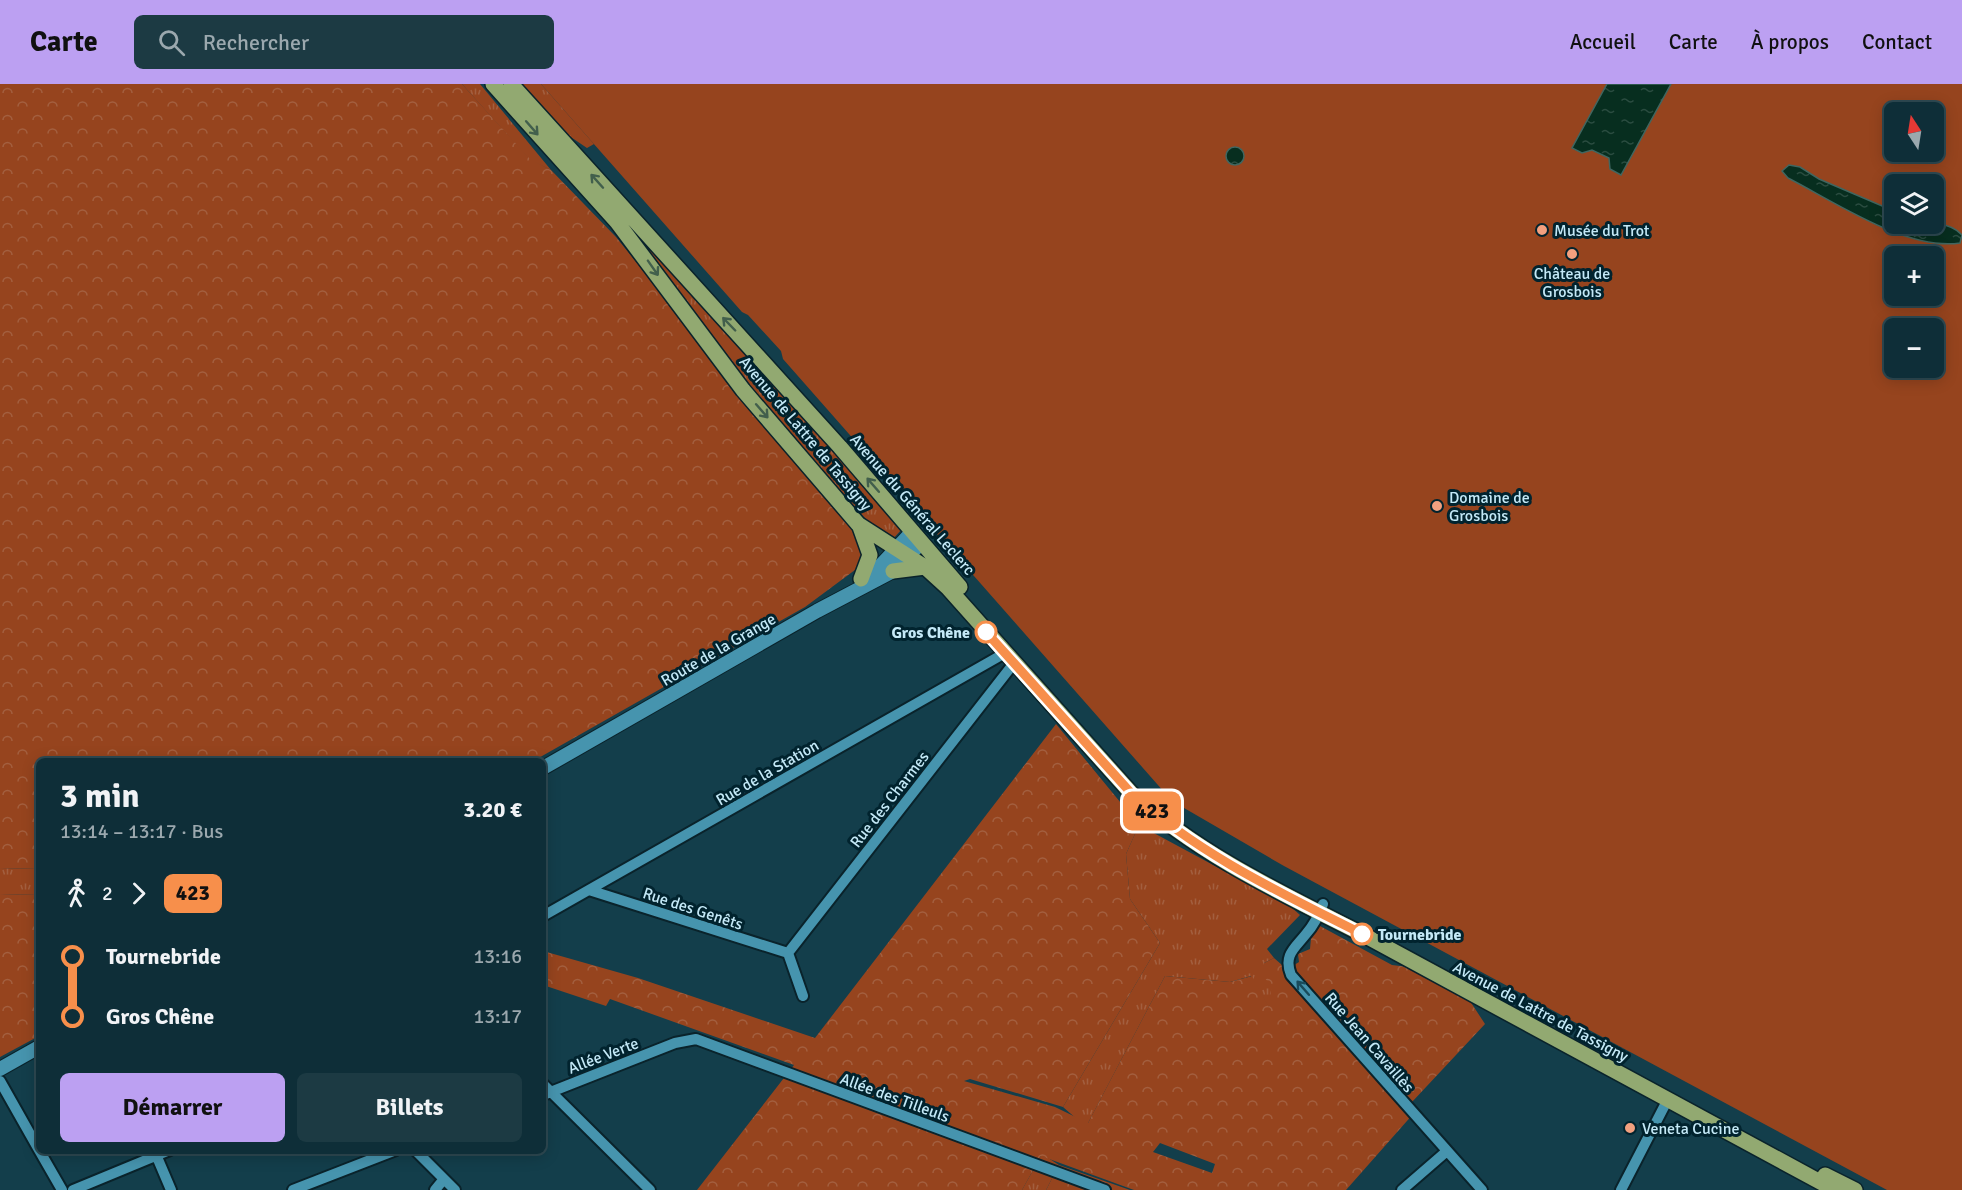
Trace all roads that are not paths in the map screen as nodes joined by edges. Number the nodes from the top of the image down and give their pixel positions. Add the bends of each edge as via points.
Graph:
1 (493, 84) edge
2 (511, 84) edge
3 (858, 524) junction
4 (916, 537) junction
5 (902, 554) junction
6 (925, 567) junction
7 (893, 571) junction
8 (864, 583) junction
9 (1009, 658) junction
10 (545, 758) edge
11 (546, 766) edge
12 (589, 890) junction
13 (1321, 909) junction
14 (546, 914) edge
15 (788, 953) junction
16 (803, 996) dead end
17 (675, 1043) joint
18 (36, 1049) edge
19 (36, 1057) edge
20 (0, 1069) edge
21 (0, 1075) edge
22 (0, 1081) edge
23 (546, 1090) edge
24 (1668, 1099) junction
25 (36, 1145) edge
26 (1448, 1151) junction
27 (41, 1154) edge
28 (163, 1154) edge
29 (386, 1154) edge
30 (419, 1154) edge
31 (157, 1157) junction
32 (444, 1179) junction
33 (62, 1190) edge
34 (73, 1190) edge
35 (171, 1190) edge
36 (293, 1190) edge
37 (435, 1190) edge
38 (455, 1190) edge
39 (650, 1190) edge
40 (1105, 1190) edge
41 (1402, 1190) edge
42 (1482, 1190) edge
43 (1621, 1190) edge
44 (1835, 1190) edge
45 (1855, 1190) edge

1 -> 3 main road, Avenue de Lattre de Tassigny via 617,222 743,390
4 -> 2 main road, Avenue du Général Leclerc via 770,368 680,274
3 - 5 main road, Avenue de Lattre de Tassigny
3 - 8 main road via 870,555
4 - 5 main road
4 - 13 main road, Avenue du Général Leclerc via 1146,797 1214,845
5 - 6 main road, Avenue de Lattre de Tassigny
5 - 7 main road, Route de la Grange
5 - 8 main road, Route de la Grange via 873,572
6 - 7 main road
6 - 9 main road, Avenue de Lattre de Tassigny
7 - 8 main road, Route de la Grange
8 - 10 main road, Route de la Grange
8 - 11 main road, Route de la Grange
9 - 12 street, Rue de la Station
9 - 13 main road, Avenue de Lattre de Tassigny via 1151,811 1225,861
9 - 15 street, Rue des Charmes
12 - 14 street, Rue de la Station
12 - 15 street, Rue des Genêts
13 - 24 main road, Avenue de Lattre de Tassigny
26 -> 13 street, Rue Jean Cavaillès via 1291,975 1289,954
13 - 45 main road
15 - 16 street
17 - 23 street, Allée Verte
17 - 40 street, Allée des Tilleuls via 696,1039
18 - 20 main road
19 - 21 main road
22 - 25 street
23 - 39 street
24 - 43 street
24 - 44 main road, Avenue de Lattre de Tassigny
26 - 41 street
26 - 42 street, Rue Jean Cavaillès
27 - 33 street
28 - 31 street
29 - 36 street
30 - 32 street
31 - 34 street
31 - 35 street
32 - 37 street
32 - 38 street

